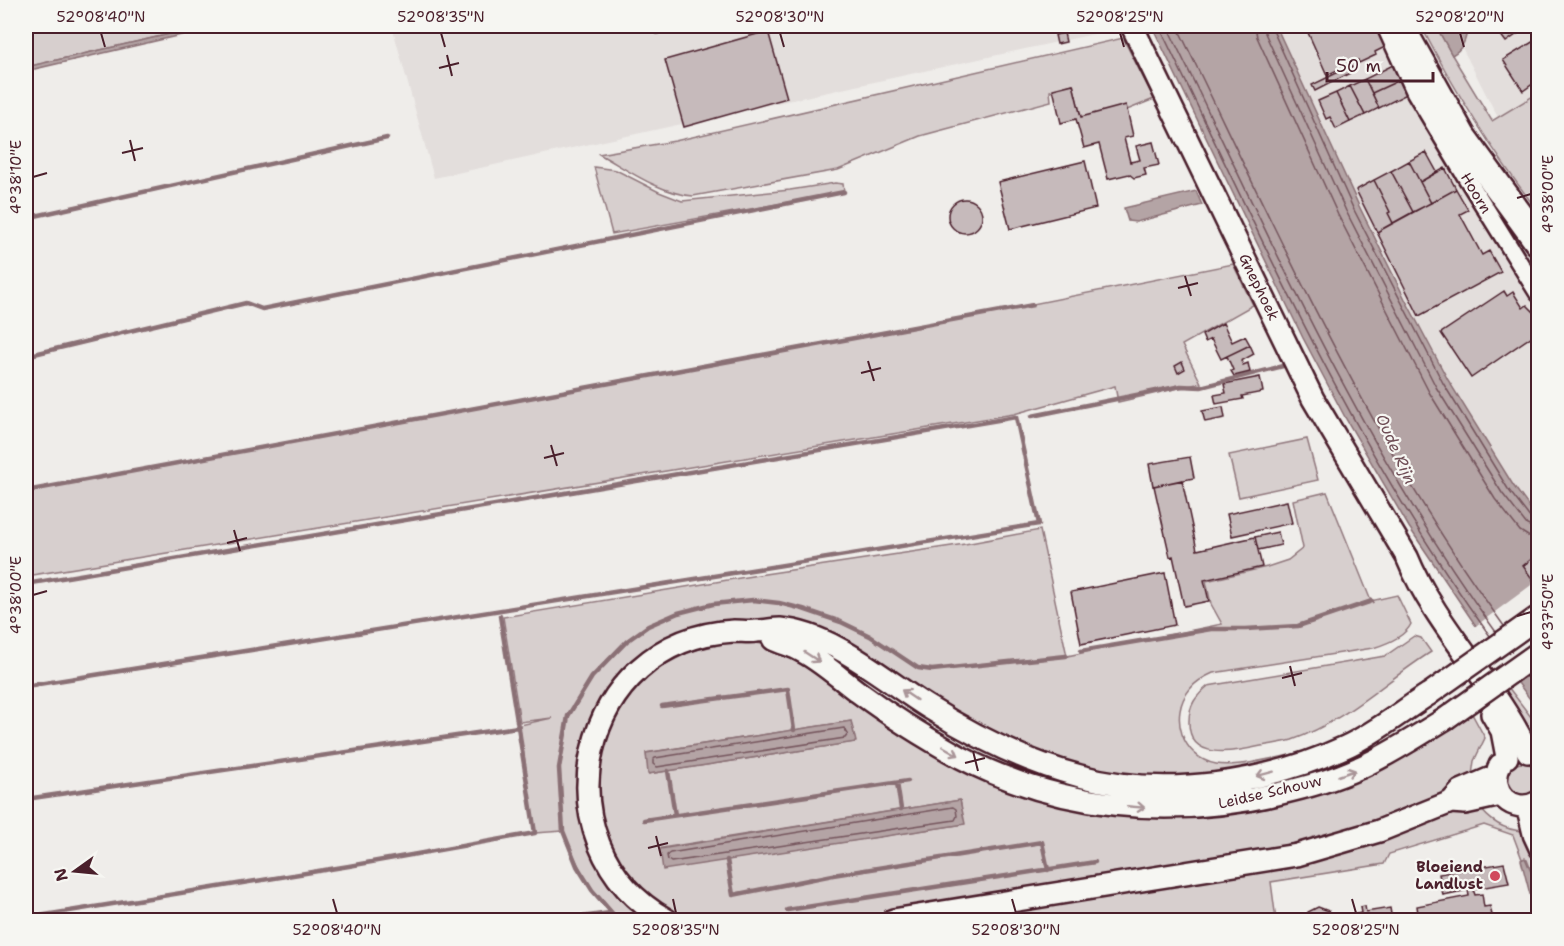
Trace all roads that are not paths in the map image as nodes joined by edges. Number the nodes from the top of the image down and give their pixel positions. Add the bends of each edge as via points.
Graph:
1 (1132, 26) edge
2 (1385, 26) edge
3 (1400, 26) edge
4 (1423, 87) junction
5 (1539, 241) edge
6 (1539, 293) edge
7 (1539, 617) edge
8 (759, 632) junction
9 (1539, 653) edge
10 (1524, 756) edge
11 (1499, 786) junction
12 (1532, 805) edge
13 (1539, 849) edge
14 (667, 921) edge
15 (892, 921) edge

1 - 10 street, Gnephoek via 1313,399 1397,543 1413,598 1504,737
2 - 4 street, Hoorn
3 - 4 main road, Hoorn
4 - 5 main road, Hoorn
4 - 6 street, Hoorn via 1477,196
7 -> 8 street, Leidse Schouw, bridge via 1348,746 1300,765 1244,780 1162,787 1082,777 1043,764 959,726 842,651 793,632
8 -> 9 street, Leidse Schouw, bridge via 798,648 900,722 962,758 1062,796 1151,808 1211,806 1302,789 1358,769 1445,719
8 - 14 street, Leidse Schouw via 706,636 677,645 654,658 615,696 594,741 588,775 593,828 613,870 628,890
10 - 11 street via 1500,766
11 - 12 street via 1512,804
11 - 15 street via 1461,791 1451,802 1379,831 1297,855
12 - 13 street via 1532,836

